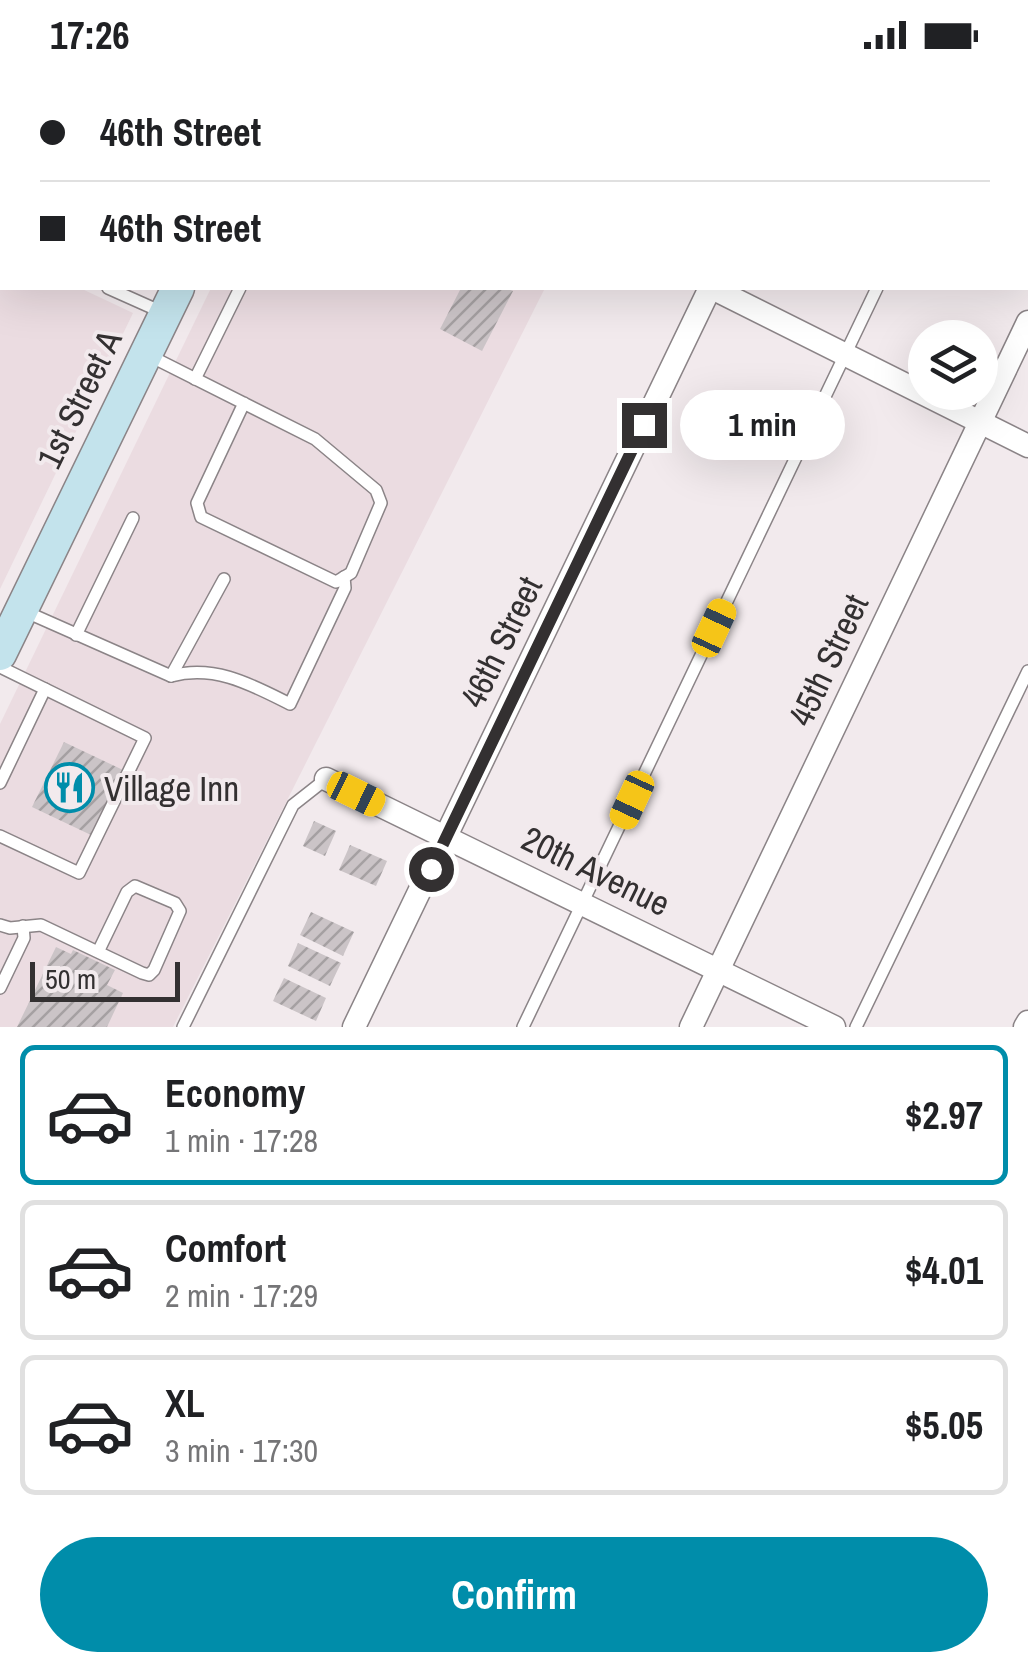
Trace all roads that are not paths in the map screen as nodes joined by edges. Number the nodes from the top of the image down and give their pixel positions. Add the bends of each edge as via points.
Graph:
1 (121, 290) edge
2 (239, 290) edge
3 (710, 290) edge
4 (715, 290) edge
5 (876, 290) edge
6 (172, 301) edge
7 (1028, 322) edge
8 (146, 354) junction
9 (844, 354) junction
10 (195, 379) junction
11 (244, 403) junction
12 (980, 422) junction
13 (1028, 446) edge
14 (133, 518) dead end
15 (224, 578) dead end
16 (344, 578) junction
17 (22, 610) junction
18 (76, 634) junction
19 (0, 654) edge
20 (0, 666) edge
21 (1028, 671) edge
22 (172, 676) junction
23 (45, 689) junction
24 (326, 779) joint
25 (0, 783) edge
26 (0, 836) edge
27 (446, 838) junction
28 (583, 902) junction
29 (0, 925) edge
30 (23, 926) junction
31 (98, 952) junction
32 (719, 970) junction
33 (0, 988) edge
34 (183, 1027) edge
35 (354, 1027) edge
36 (523, 1027) edge
37 (692, 1027) edge
38 (834, 1027) edge
39 (856, 1027) edge

1 - 6 lane
2 - 10 lane
3 - 27 street, 46th Street
4 - 9 street
5 - 9 lane
6 - 8 street, 1st Street A
7 - 12 street, 45th Street
8 - 10 lane
8 - 17 street, 1st Street A
9 - 12 street
9 - 28 lane
10 - 11 lane
11 - 16 lane via 315,439 376,490 381,504
11 - 16 lane via 197,503 201,516 336,582
12 - 13 street
12 - 32 street, 45th Street
14 - 18 lane
15 - 22 lane
16 - 22 lane via 290,704 238,678 188,671
17 - 18 lane
17 - 19 street, 1st Street A
18 - 22 lane
20 - 23 lane
21 - 39 lane
23 - 25 lane
23 - 26 lane via 145,738 79,873
24 - 27 street, 20th Avenue
24 - 34 lane via 294,805
27 - 28 street, 20th Avenue
27 - 35 street, 46th Street
28 - 32 street, 20th Avenue
28 - 36 lane
29 - 30 lane
30 - 31 lane via 40,925
30 - 33 lane via 24,938
31 - 31 lane via 135,886 180,910 148,974
32 - 37 street, 45th Street
32 - 38 street, 20th Avenue

